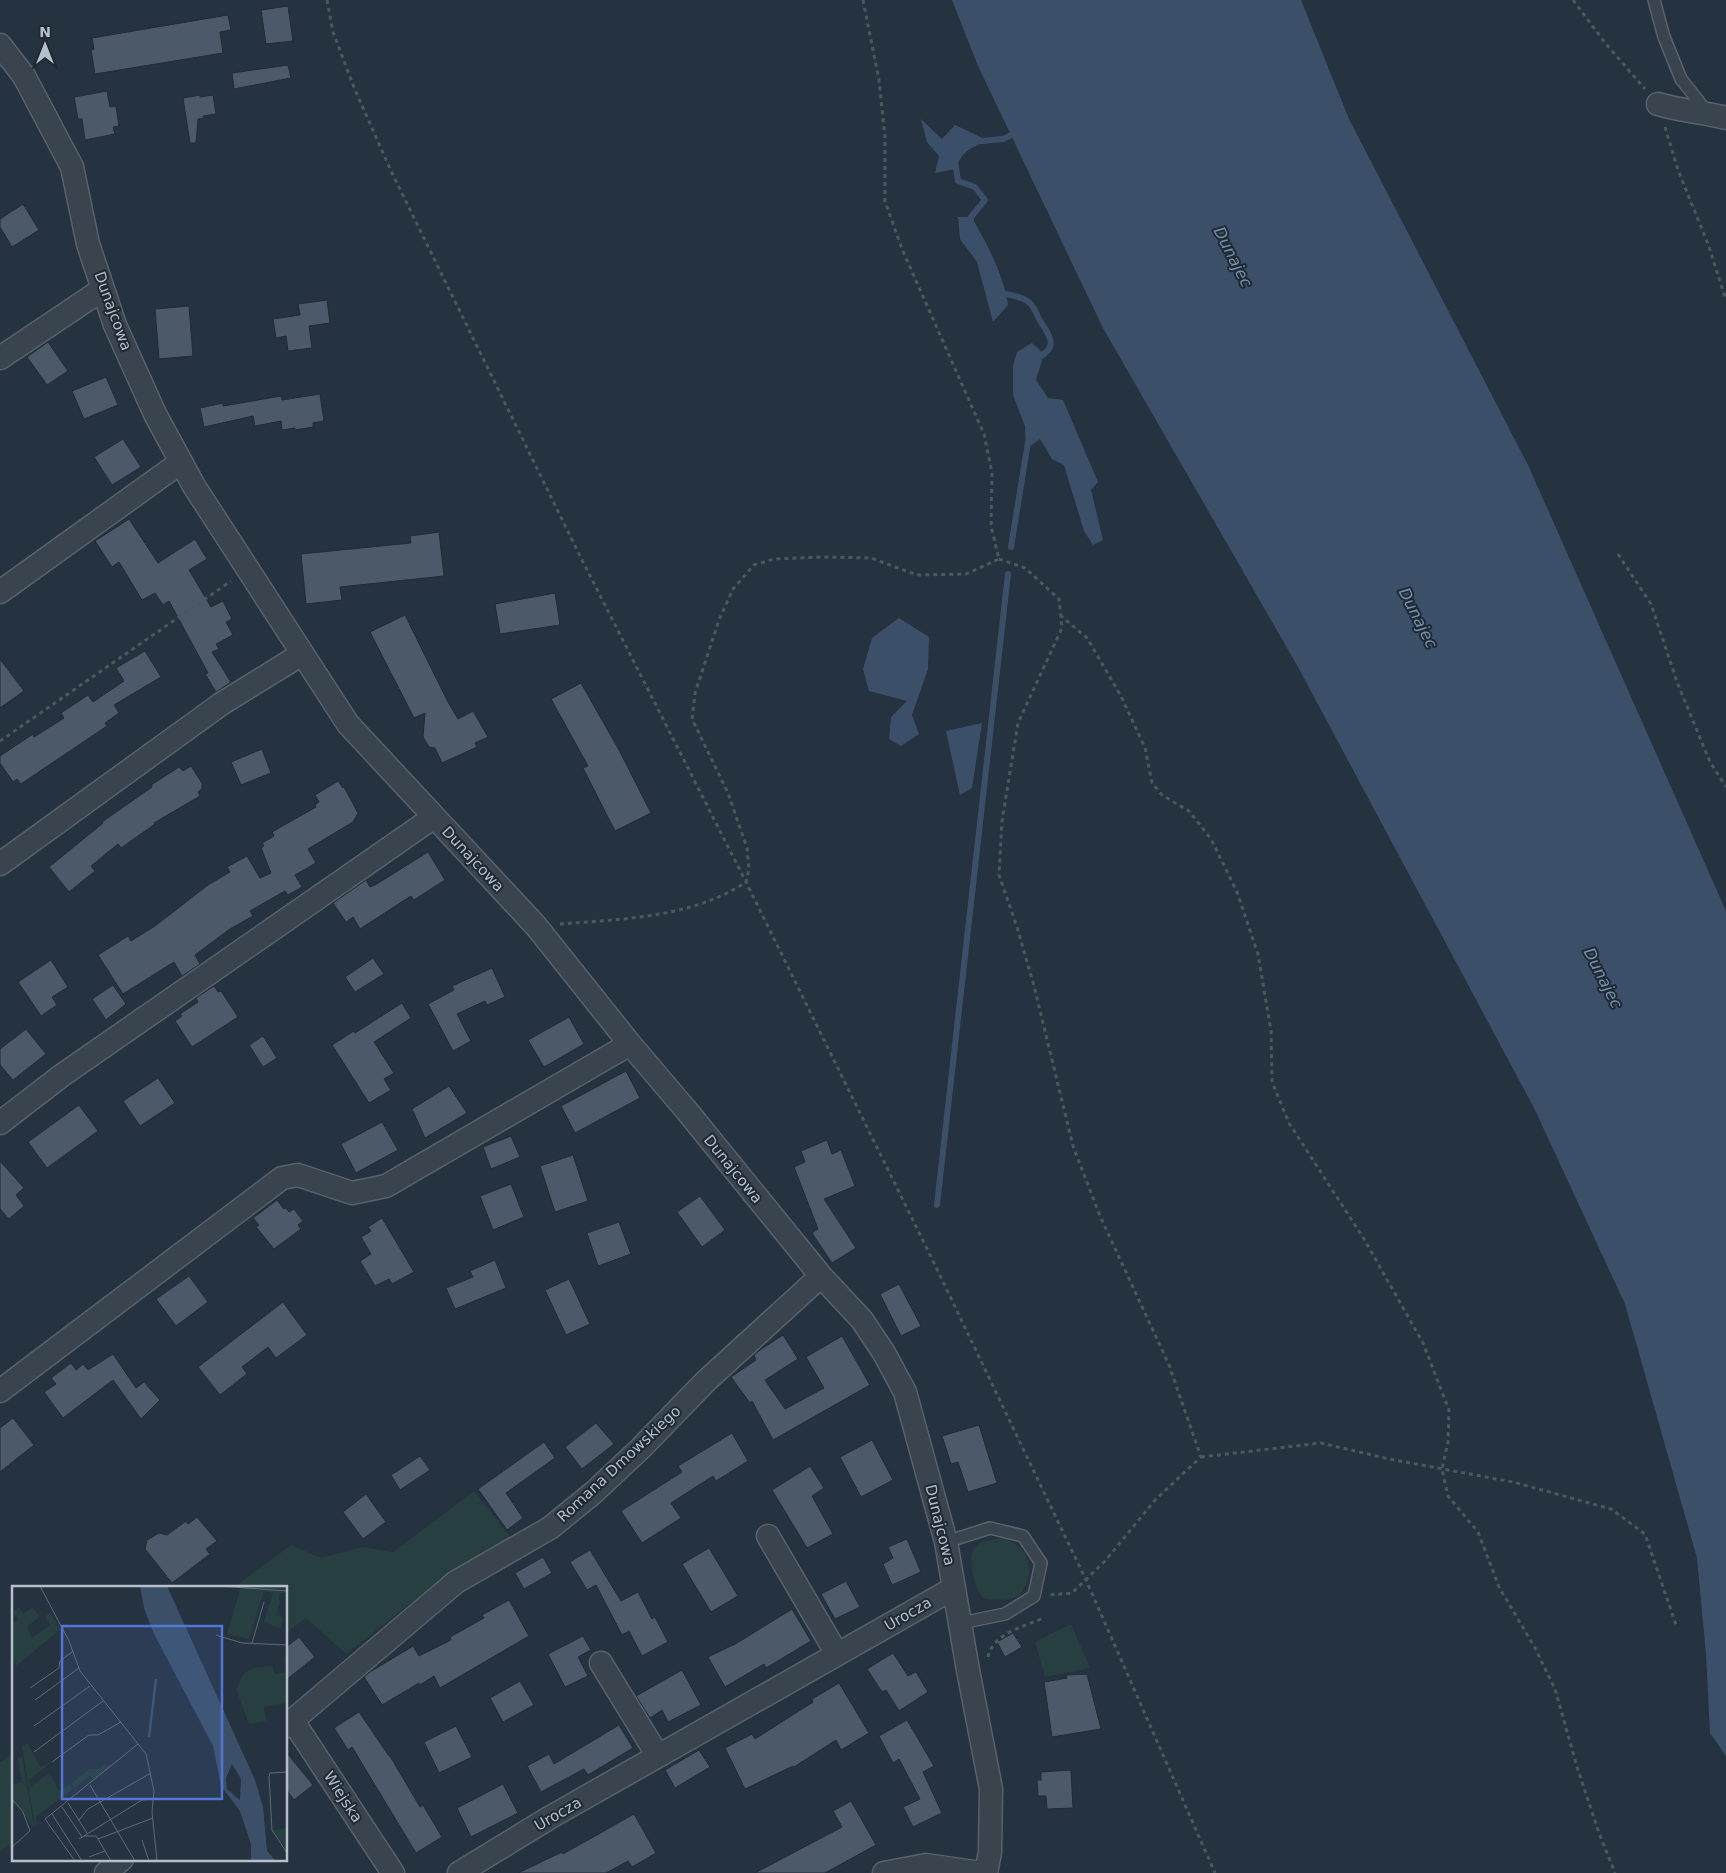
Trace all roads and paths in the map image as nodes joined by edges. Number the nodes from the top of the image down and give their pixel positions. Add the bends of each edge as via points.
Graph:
1 (327, 0) edge
2 (863, 0) edge
3 (1574, 0) edge
4 (1654, 0) edge
5 (0, 45) edge
6 (1658, 104) junction
7 (1717, 116) edge
8 (103, 289) junction
9 (1726, 300) edge
10 (0, 358) edge
11 (181, 462) junction
12 (1618, 554) dead end
13 (999, 559) junction
14 (248, 569) junction
15 (0, 592) edge
16 (1060, 615) junction
17 (302, 654) junction
18 (0, 741) edge
19 (1726, 787) edge
20 (434, 817) junction
21 (0, 864) edge
22 (746, 882) junction
23 (536, 926) junction
24 (630, 1044) junction
25 (0, 1123) edge
26 (820, 1276) junction
27 (0, 1391) edge
28 (1201, 1457) junction
29 (1442, 1469) junction
30 (768, 1536) dead end
31 (946, 1542) junction
32 (1086, 1580) junction
33 (954, 1588) junction
34 (1034, 1596) junction
35 (1044, 1618) dead end
36 (961, 1623) junction
37 (1676, 1625) dead end
38 (837, 1654) junction
39 (601, 1663) dead end
40 (987, 1663) dead end
41 (290, 1724) edge
42 (658, 1756) junction
43 (121, 1860) edge
44 (106, 1873) edge
45 (393, 1873) edge
46 (459, 1873) edge
47 (884, 1873) edge
48 (981, 1873) edge
49 (986, 1873) edge
50 (1214, 1873) edge
51 (1615, 1873) edge

1 - 22 path via 333,32 392,173 581,558
2 - 13 path via 879,80 885,137 885,201 902,249 984,434 992,473 991,526
3 - 6 path via 1606,44
4 - 7 lane via 1664,37 1681,79
5 - 8 street, Dunajcowa via 24,76 72,167 88,244
6 - 7 street
6 - 9 path via 1678,170 1708,244
8 - 10 street
8 - 11 street, Dunajcowa via 119,334 155,414
11 - 14 street, Dunajcowa
11 - 15 street
12 - 19 path via 1651,604 1684,700 1710,762
13 - 16 path via 1025,568 1059,600
13 - 22 path via 966,574 917,575 870,558 774,559 754,565 734,588 719,620 695,693 692,719 728,793 747,848 749,869
14 - 17 street, Dunajcowa
14 - 18 path
16 - 28 path via 1062,628 1018,723 1002,821 999,875 1034,986 1074,1146 1100,1216 1169,1365
16 - 29 path via 1087,638 1121,696 1145,748 1152,783 1162,795 1189,811 1211,839 1237,892 1258,954 1272,1031 1272,1082 1289,1123 1364,1239 1423,1343 1449,1410 1448,1442
17 - 20 street, Dunajcowa via 348,724
17 - 21 street via 221,704
20 - 23 street, Dunajcowa
20 - 25 street via 61,1076
22 - 23 path via 729,893 688,909
22 - 32 path
23 - 24 street, Dunajcowa
24 - 26 street, Dunajcowa
24 - 27 street via 386,1186 352,1193 298,1176 282,1178
26 - 31 street, Dunajcowa via 862,1320 905,1392
26 - 41 street, Romana Dmowskiego via 706,1381 593,1493 550,1528 456,1582
28 - 29 path via 1321,1443
28 - 32 path via 1156,1499
29 - 37 path via 1513,1482 1612,1509 1645,1534
29 - 51 path via 1448,1496 1478,1532 1500,1587 1556,1689 1577,1767
30 - 38 street
31 - 33 street, Dunajcowa
31 - 34 lane via 990,1528 1023,1536 1041,1563
32 - 34 path via 1072,1593
32 - 50 path
33 - 36 street, Dunajcowa
33 - 38 street, Urocza
34 - 36 lane via 1006,1614
35 - 40 path via 1003,1636 991,1648
36 - 49 street, Dunajcowa via 991,1789 990,1852
38 - 42 street, Urocza
39 - 42 street
41 - 45 street, Wiejska
42 - 46 street, Urocza
43 - 44 street
47 - 48 street via 926,1865

